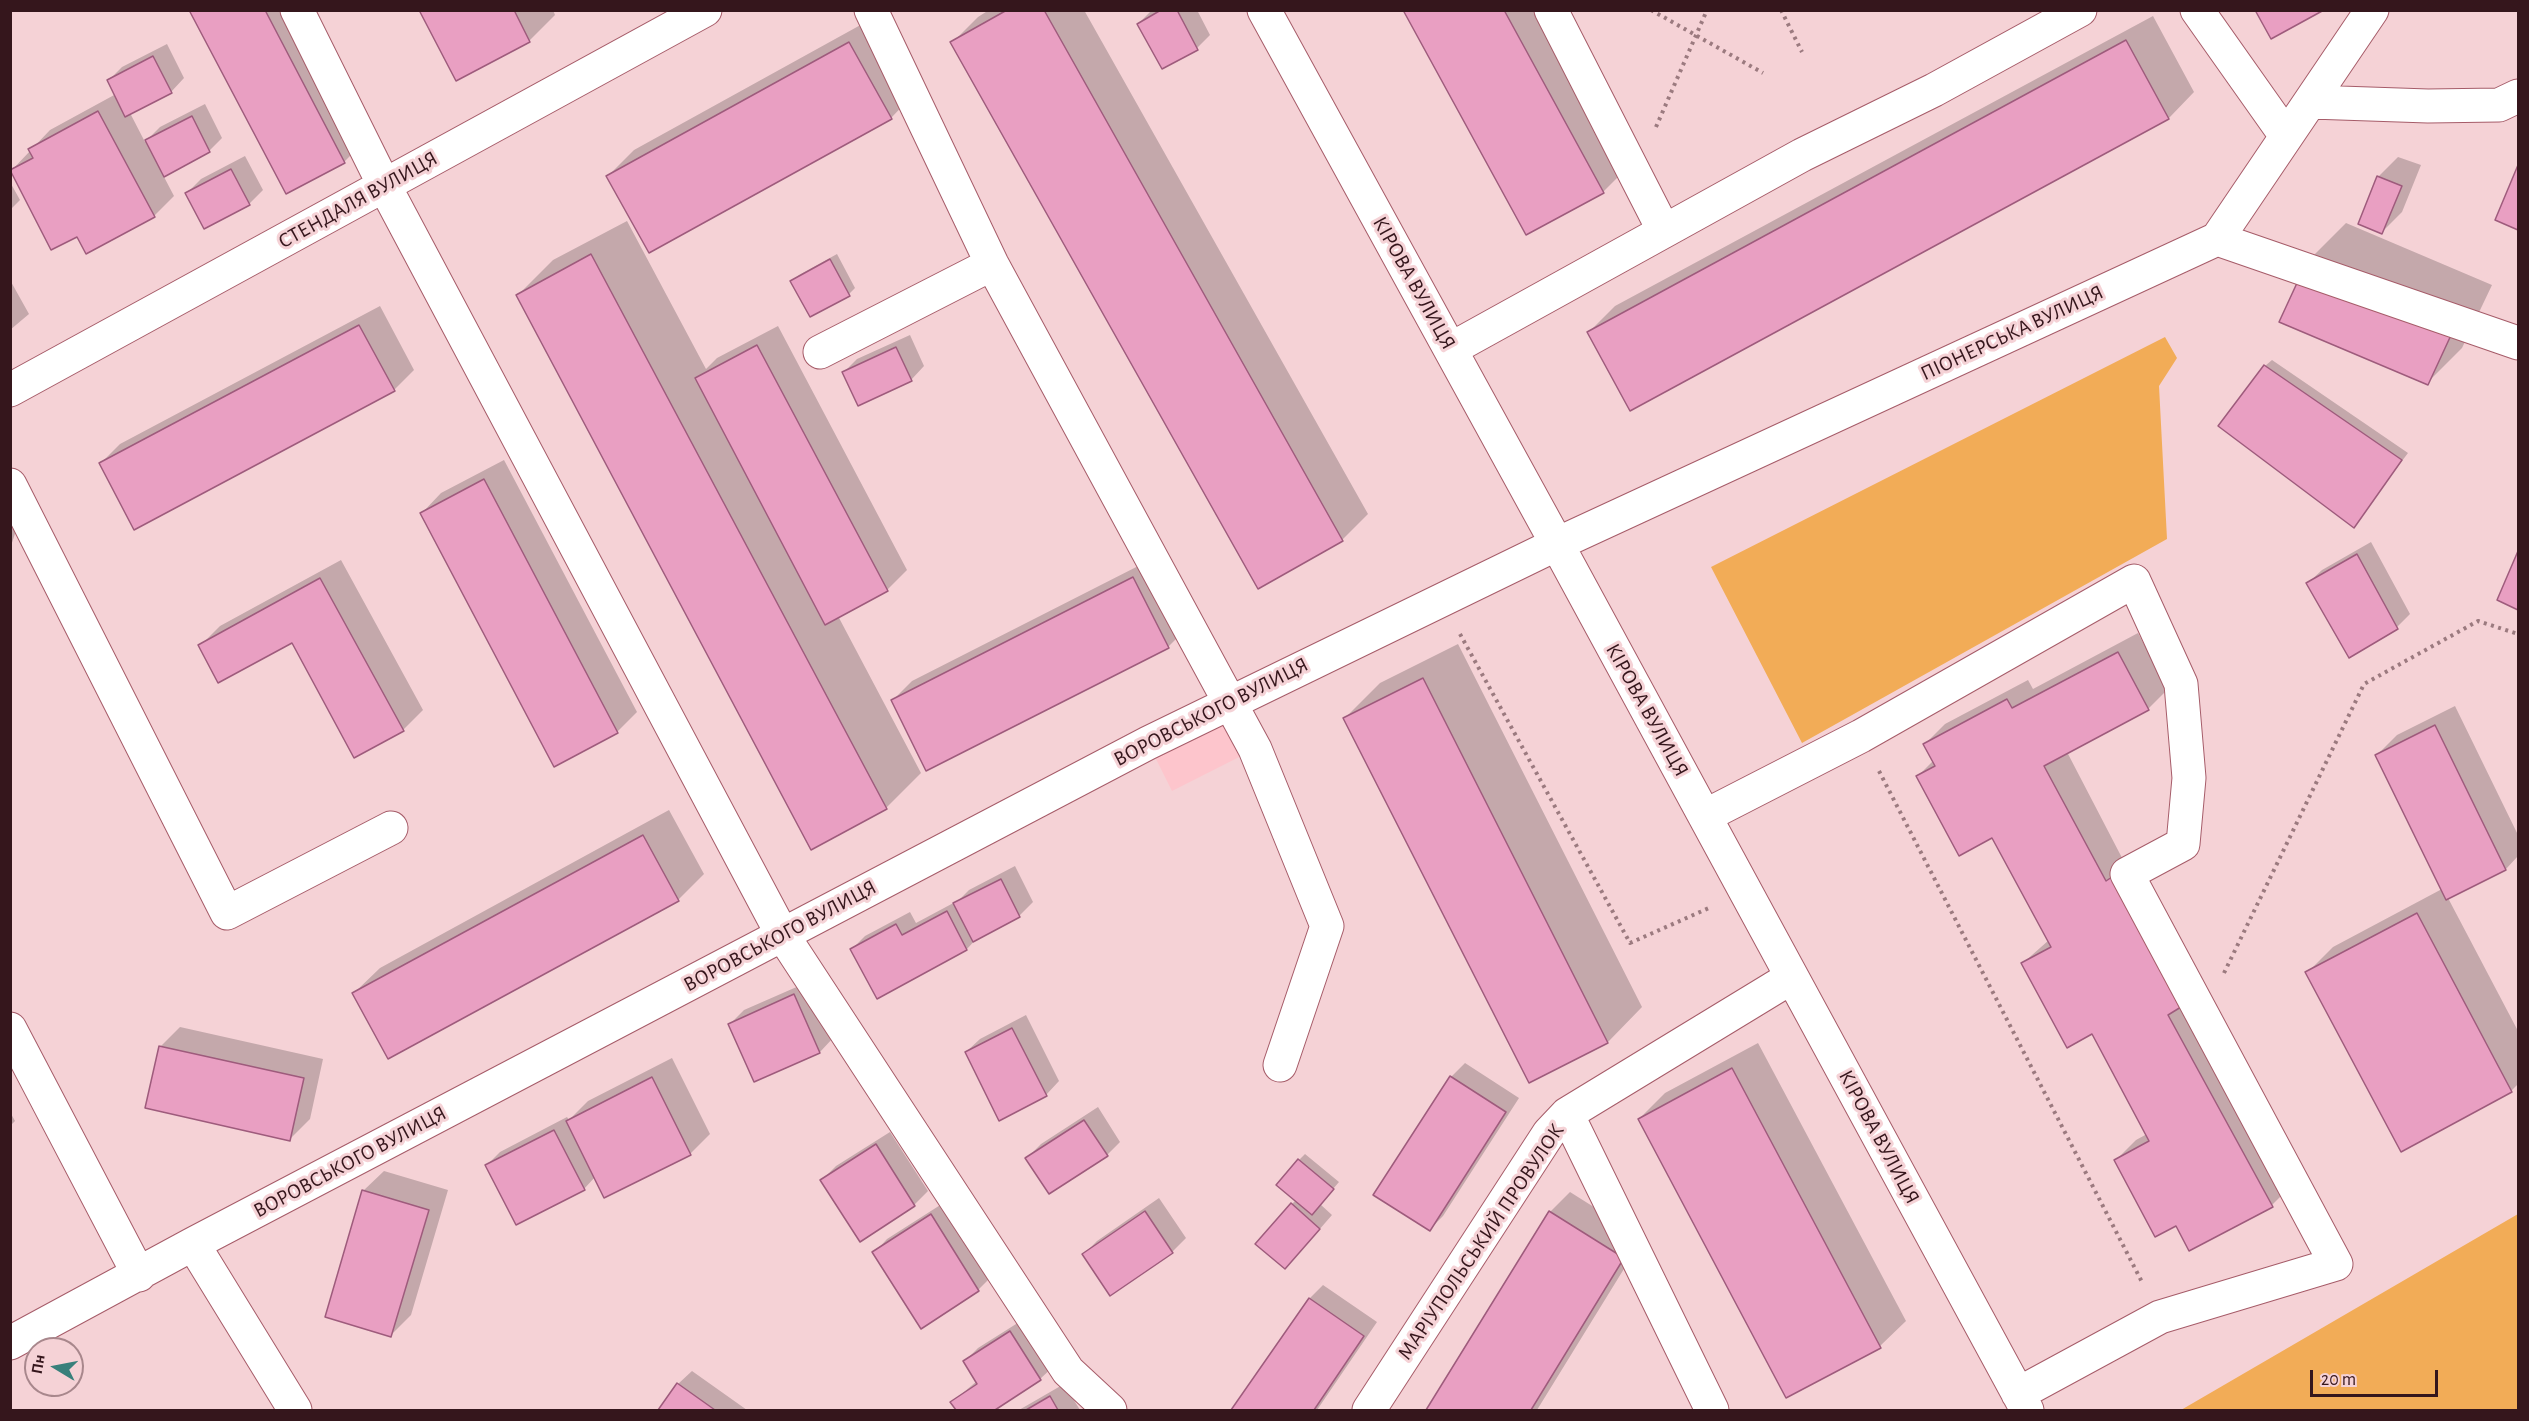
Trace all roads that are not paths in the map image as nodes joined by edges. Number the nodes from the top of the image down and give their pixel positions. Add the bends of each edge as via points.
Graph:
1 (297, 10) edge
2 (705, 10) edge
3 (871, 10) edge
4 (1264, 10) edge
5 (1551, 10) edge
6 (2080, 10) edge
7 (2197, 10) edge
8 (2372, 10) edge
9 (2311, 102) junction
10 (2512, 105) edge
11 (2286, 136) junction
12 (384, 185) junction
13 (1664, 231) junction
14 (2217, 239) junction
15 (992, 264) junction
16 (2518, 342) edge
17 (1451, 350) junction
18 (820, 352) dead end
19 (10, 390) edge
20 (10, 485) edge
21 (1557, 544) junction
22 (1231, 701) junction
23 (1705, 816) junction
24 (391, 828) dead end
25 (782, 934) junction
26 (1792, 977) junction
27 (10, 1029) edge
28 (1280, 1065) dead end
29 (1567, 1114) junction
30 (193, 1244) junction
31 (139, 1275) junction
32 (10, 1343) edge
33 (2023, 1402) edge
34 (295, 1410) edge
35 (1110, 1410) edge
36 (1369, 1410) edge
37 (1712, 1410) edge

1 - 12 street
2 - 12 street, СТЕНДАЛЯ ВУЛИЦЯ
3 - 15 street
4 - 17 street, КІРОВА ВУЛИЦЯ
5 - 13 street
6 - 13 street
7 - 11 street
8 - 9 street
9 - 10 street
9 - 11 street
11 - 14 street
12 - 19 street, СТЕНДАЛЯ ВУЛИЦЯ
12 - 25 street
13 - 17 street
14 - 16 street
14 - 21 street, ПІОНЕРСЬКА ВУЛИЦЯ
15 - 18 street
15 - 22 street
17 - 21 street, КІРОВА ВУЛИЦЯ
20 - 24 street via 227,913
21 - 22 street, ВОРОВСЬКОГО ВУЛИЦЯ
21 - 23 street, КІРОВА ВУЛИЦЯ
22 - 25 street, ВОРОВСЬКОГО ВУЛИЦЯ
22 - 28 street via 1255,749 1327,926
23 - 26 street, КІРОВА ВУЛИЦЯ
23 - 33 street via 1861,736 2134,581 2181,684 2188,778 2183,844 2127,874 2336,1264 2160,1317
25 - 30 street, ВОРОВСЬКОГО ВУЛИЦЯ
25 - 35 street via 1068,1371
26 - 29 street, МАРІУПОЛЬСЬКИЙ ПРОВУЛОК
26 - 33 street, КІРОВА ВУЛИЦЯ
27 - 31 street
29 - 36 street, МАРІУПОЛЬСЬКИЙ ПРОВУЛОК via 1549,1133
29 - 37 street
30 - 31 street, ВОРОВСЬКОГО ВУЛИЦЯ
30 - 34 street
31 - 32 street, ВОРОВСЬКОГО ВУЛИЦЯ

